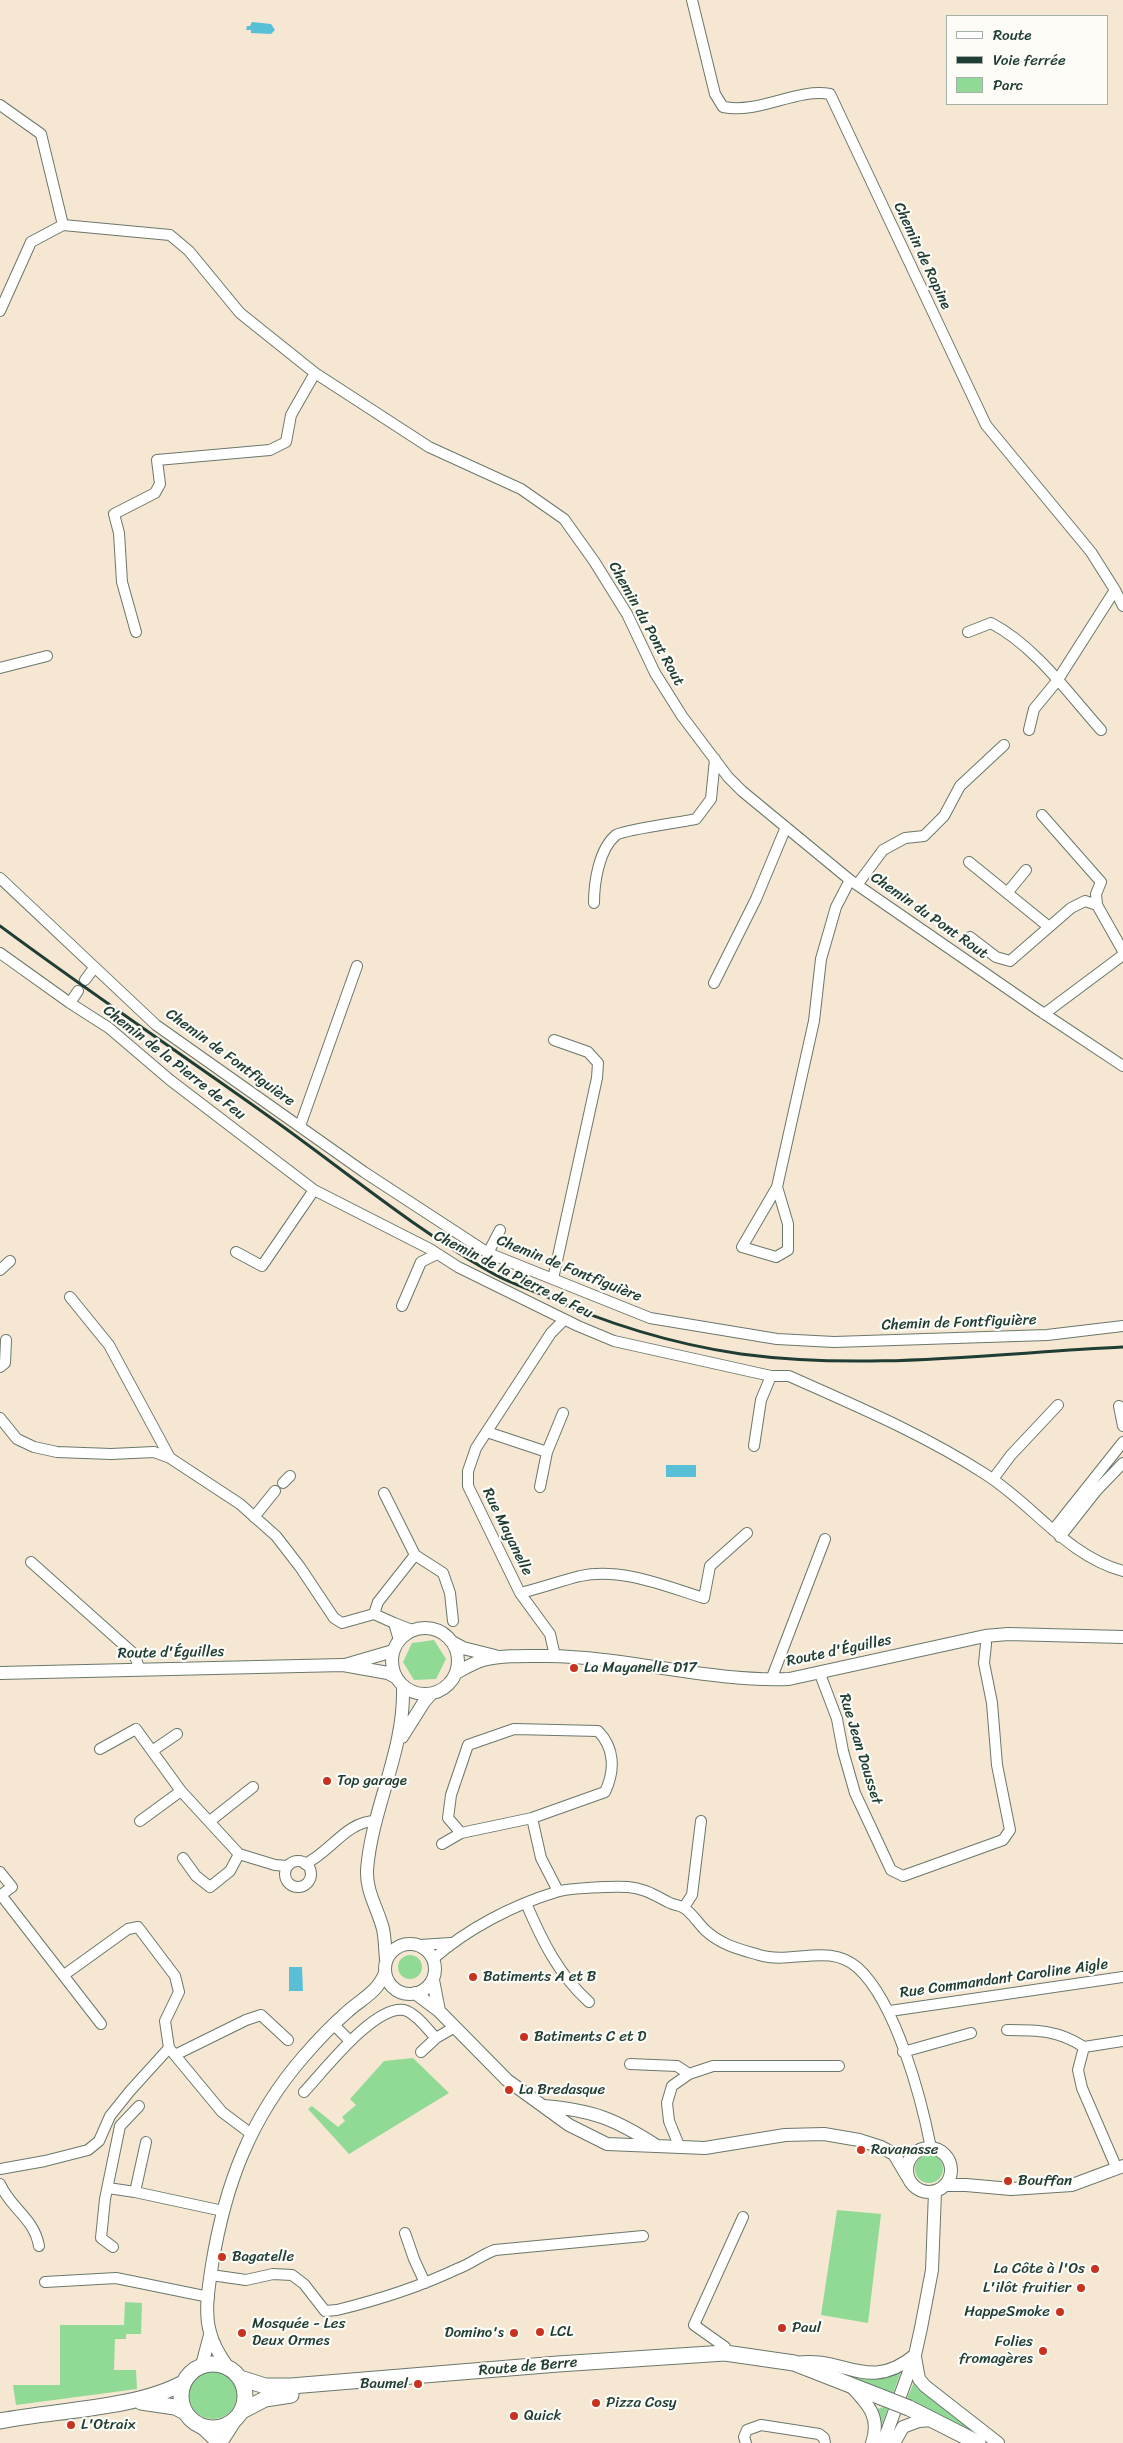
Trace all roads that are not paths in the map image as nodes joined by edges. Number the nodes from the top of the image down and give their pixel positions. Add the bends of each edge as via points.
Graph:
1 (692, 0) edge
2 (0, 105) edge
3 (64, 226) junction
4 (0, 311) edge
5 (316, 373) junction
6 (1115, 590) junction
7 (1123, 606) edge
8 (136, 632) dead end
9 (968, 632) dead end
10 (46, 656) dead end
11 (0, 668) edge
12 (1057, 682) junction
13 (1028, 730) dead end
14 (1101, 730) dead end
15 (1004, 746) dead end
16 (714, 759) junction
17 (1042, 816) dead end
18 (786, 827) junction
19 (968, 862) dead end
20 (1026, 870) dead end
21 (0, 878) edge
22 (854, 882) junction
23 (1007, 893) junction
24 (594, 903) dead end
25 (1097, 905) junction
26 (1049, 928) junction
27 (970, 937) dead end
28 (1123, 951) edge
29 (0, 953) edge
30 (1123, 955) edge
31 (357, 966) dead end
32 (94, 968) junction
33 (85, 980) dead end
34 (714, 983) dead end
35 (78, 991) dead end
36 (70, 1003) junction
37 (1044, 1014) junction
38 (554, 1040) dead end
39 (1123, 1066) edge
40 (300, 1126) junction
41 (777, 1187) junction
42 (314, 1190) junction
43 (500, 1230) dead end
44 (236, 1252) dead end
45 (488, 1253) junction
46 (437, 1254) junction
47 (10, 1261) dead end
48 (0, 1270) edge
49 (553, 1279) junction
50 (70, 1298) dead end
51 (402, 1306) dead end
52 (564, 1320) junction
53 (1123, 1326) edge
54 (6, 1340) dead end
55 (0, 1367) edge
56 (771, 1376) junction
57 (1058, 1405) dead end
58 (1119, 1406) dead end
59 (563, 1413) dead end
60 (0, 1418) edge
61 (1123, 1426) edge
62 (487, 1432) junction
63 (1123, 1442) edge
64 (754, 1446) dead end
65 (547, 1452) junction
66 (170, 1458) junction
67 (1123, 1463) edge
68 (993, 1479) junction
69 (540, 1487) dead end
70 (275, 1491) dead end
71 (384, 1493) dead end
72 (254, 1516) junction
73 (746, 1533) dead end
74 (1057, 1533) junction
75 (825, 1539) dead end
76 (415, 1555) junction
77 (31, 1562) dead end
78 (1123, 1571) edge
79 (520, 1593) junction
80 (374, 1614) junction
81 (454, 1621) dead end
82 (394, 1623) junction
83 (412, 1630) junction
84 (985, 1636) junction
85 (1123, 1637) edge
86 (452, 1642) junction
87 (396, 1646) junction
88 (555, 1656) junction
89 (500, 1657) junction
90 (343, 1666) junction
91 (140, 1670) junction
92 (0, 1672) edge
93 (456, 1673) junction
94 (820, 1674) junction
95 (395, 1677) junction
96 (771, 1680) junction
97 (404, 1687) junction
98 (431, 1694) junction
99 (177, 1734) dead end
100 (399, 1741) junction
101 (100, 1749) dead end
102 (152, 1751) junction
103 (253, 1787) dead end
104 (182, 1791) junction
105 (532, 1818) junction
106 (140, 1820) dead end
107 (210, 1821) junction
108 (376, 1821) junction
109 (702, 1821) dead end
110 (461, 1833) junction
111 (442, 1844) dead end
112 (239, 1854) junction
113 (319, 1857) junction
114 (183, 1858) dead end
115 (305, 1864) junction
116 (274, 1865) junction
117 (287, 1866) junction
118 (0, 1872) edge
119 (310, 1875) junction
120 (286, 1879) junction
121 (558, 1891) junction
122 (526, 1903) junction
123 (684, 1908) junction
124 (383, 1929) junction
125 (451, 1943) junction
126 (402, 1945) junction
127 (420, 1945) junction
128 (386, 1959) junction
129 (434, 1959) junction
130 (385, 1973) junction
131 (64, 1975) junction
132 (1123, 1977) edge
133 (432, 1980) junction
134 (374, 1992) junction
135 (400, 1992) junction
136 (415, 1993) junction
137 (589, 2002) dead end
138 (439, 2011) junction
139 (890, 2011) junction
140 (101, 2024) dead end
141 (334, 2025) junction
142 (455, 2027) junction
143 (1007, 2030) dead end
144 (971, 2034) dead end
145 (436, 2038) junction
146 (288, 2040) dead end
147 (350, 2041) junction
148 (1123, 2041) edge
149 (1084, 2047) junction
150 (172, 2051) junction
151 (421, 2052) dead end
152 (904, 2052) junction
153 (630, 2064) dead end
154 (839, 2066) dead end
155 (689, 2074) junction
156 (304, 2092) dead end
157 (139, 2106) dead end
158 (543, 2106) junction
159 (250, 2133) junction
160 (146, 2142) dead end
161 (659, 2147) junction
162 (680, 2148) junction
163 (931, 2148) junction
164 (894, 2154) junction
165 (912, 2155) junction
166 (1120, 2168) edge
167 (0, 2169) edge
168 (951, 2173) junction
169 (907, 2176) junction
170 (0, 2184) edge
171 (966, 2185) junction
172 (108, 2188) junction
173 (940, 2188) junction
174 (921, 2191) junction
175 (135, 2192) junction
176 (933, 2207) junction
177 (222, 2211) junction
178 (743, 2217) dead end
179 (405, 2232) dead end
180 (643, 2236) dead end
181 (39, 2246) dead end
182 (113, 2247) dead end
183 (211, 2275) junction
184 (45, 2282) dead end
185 (425, 2283) junction
186 (209, 2297) junction
187 (210, 2332) junction
188 (725, 2353) junction
189 (915, 2355) junction
190 (794, 2363) junction
191 (202, 2365) junction
192 (227, 2366) junction
193 (815, 2372) junction
194 (240, 2378) junction
195 (183, 2383) junction
196 (849, 2384) junction
197 (122, 2402) junction
198 (185, 2412) junction
199 (240, 2415) junction
200 (932, 2420) junction
201 (0, 2421) edge
202 (198, 2425) junction
203 (220, 2443) edge
204 (746, 2443) edge
205 (825, 2443) edge
206 (872, 2443) edge
207 (883, 2443) edge
208 (894, 2443) edge
209 (978, 2443) edge
210 (998, 2443) edge

1 - 6 street, Chemin de Rapine via 715,94 723,108 756,107 819,92 830,94 986,425 1091,552
2 - 3 street via 41,134
3 - 4 street via 31,242
3 - 5 street, Chemin du Pont Rout via 170,235 189,250 240,313
5 - 8 street via 291,415 286,442 270,450 157,460 160,484 155,493 114,514 120,541 122,582
5 - 16 street, Chemin du Pont Rout via 429,447 521,489 564,519 627,614 665,689
6 - 7 street, Chemin de Rapine
6 - 12 street
9 - 12 street via 991,623 1009,632
10 - 11 street
12 - 13 street via 1034,709
12 - 14 street
15 - 22 street via 960,786 944,816 924,836 905,838 884,850
16 - 18 street, Chemin du Pont Rout via 742,791
16 - 24 street via 711,799 696,819 618,834 607,845 594,885
17 - 25 street via 1101,882 1096,894
18 - 22 street, Chemin du Pont Rout
18 - 34 street via 756,899
19 - 23 street
20 - 23 street
21 - 32 street
22 - 37 street, Chemin du Pont Rout
22 - 41 street via 836,907 821,958 814,1021
23 - 26 street
25 - 26 street via 1085,901 1071,908
25 - 28 street
26 - 27 street via 1010,960 996,957
29 - 36 street, Chemin de la Pierre de Feu
30 - 37 street
31 - 40 street
32 - 33 street
32 - 40 street, Chemin de Fontfiguière via 156,1024
35 - 36 street
36 - 42 street, Chemin de la Pierre de Feu via 109,1028 170,1080
37 - 39 street, Chemin du Pont Rout
38 - 49 street via 588,1052 598,1063 598,1078
40 - 45 street, Chemin de Fontfiguière
41 - 41 street via 788,1224 788,1250 776,1257 742,1247
42 - 44 street via 262,1266
42 - 46 street, Chemin de la Pierre de Feu
43 - 45 street
45 - 49 street, Chemin de Fontfiguière
46 - 51 street via 421,1262
46 - 52 street, Chemin de la Pierre de Feu
47 - 48 street
49 - 53 street, Chemin de Fontfiguière via 650,1318 777,1339 834,1342 1047,1335
50 - 66 street via 109,1346
52 - 56 street, Chemin de la Pierre de Feu via 614,1341
52 - 62 street, Rue Mayanelle via 551,1333
54 - 55 street via 5,1362
56 - 64 street via 761,1400
56 - 68 street, Chemin de la Pierre de Feu via 789,1376 889,1419
57 - 68 street
58 - 61 street
59 - 65 street
60 - 66 street via 17,1438 34,1447 57,1452 154,1452
62 - 65 street
62 - 79 street, Rue Mayanelle via 476,1448 468,1471 468,1486
63 - 74 street
65 - 69 street
66 - 72 street
67 - 74 street
68 - 74 street, Chemin de la Pierre de Feu
70 - 72 street
71 - 76 street
72 - 80 street via 276,1536 334,1618 342,1623
73 - 79 street via 710,1566 704,1598 624,1574 581,1576
74 - 78 street, Chemin de la Pierre de Feu via 1090,1559
75 - 96 street
76 - 80 street via 378,1602
76 - 81 street via 443,1573
77 - 91 street via 134,1654
79 - 88 street, Rue Mayanelle via 550,1634
80 - 82 street
82 - 83 street
82 - 87 street
83 - 86 street via 430,1628
83 - 87 street
84 - 85 street, Route d'Éguilles
84 - 94 street, Route d'Éguilles
84 - 94 street, Rue Jean Dausset via 984,1663 992,1703 997,1765 1010,1830 1003,1840 903,1876 891,1870 855,1793 837,1719
86 - 89 street, Route d'Éguilles
86 - 93 street via 458,1657
87 - 90 street, Route d'Éguilles
87 - 95 street via 391,1664
88 - 89 street, Route d'Éguilles
88 - 96 street, Route d'Éguilles
89 - 93 street, Route d'Éguilles via 473,1664
90 - 91 street, Route d'Éguilles
90 - 95 street, Route d'Éguilles
91 - 92 street, Route d'Éguilles
93 - 98 street via 446,1687
94 - 96 street, Route d'Éguilles
95 - 97 street
97 - 98 street via 422,1695
97 - 100 street
98 - 100 street
99 - 102 street
100 - 108 street
101 - 102 street via 136,1729
102 - 104 street
103 - 107 street
104 - 106 street
104 - 107 street
105 - 110 street
105 - 110 street via 604,1792 610,1782 612,1760 606,1739 598,1731 514,1729 468,1745 448,1818
105 - 121 street via 541,1858
107 - 112 street
108 - 113 street via 356,1825
108 - 124 street via 367,1873 372,1902
109 - 123 street via 692,1895
110 - 111 street
112 - 114 street via 230,1872 210,1887 196,1876
112 - 116 street
113 - 115 street
113 - 119 street
115 - 117 street via 298,1861
115 - 119 street
116 - 117 street
116 - 120 street
117 - 120 street
118 - 131 street via 12,1887 1,1895
119 - 120 street via 307,1883 300,1886 292,1885
121 - 122 street
121 - 123 street via 627,1887 647,1891
122 - 125 street
122 - 137 street via 556,1965 573,1988
123 - 139 street via 724,1944 764,1957 819,1954 843,1957 858,1968
124 - 126 street
124 - 128 street
125 - 127 street
125 - 129 street
126 - 127 street
126 - 128 street via 392,1950
127 - 129 street
128 - 130 street
129 - 133 street
130 - 134 street
130 - 135 street
131 - 140 street
131 - 150 street via 128,1928 138,1927 175,1976 179,1992 165,2021
132 - 139 street, Rue Commandant Caroline Aigle
133 - 136 street via 425,1989
133 - 138 street
134 - 135 street
134 - 141 street
135 - 136 street
136 - 138 street
138 - 142 street
139 - 152 street
141 - 147 street
141 - 159 street via 303,2057
142 - 145 street
142 - 158 street via 507,2080
143 - 149 street via 1067,2036
144 - 152 street
145 - 147 street via 418,2018 404,2010 389,2012
145 - 151 street
146 - 150 street via 261,2014
147 - 156 street
148 - 149 street
149 - 166 street via 1078,2070 1082,2088
150 - 159 street via 222,2112
150 - 167 street via 130,2091 110,2116 99,2141 88,2150 45,2162
152 - 163 street via 923,2109
153 - 155 street via 677,2066
154 - 155 street via 714,2066
155 - 162 street via 672,2086 667,2103 669,2121
157 - 172 street via 120,2126
158 - 161 street via 599,2114
158 - 161 street via 569,2125 607,2144
159 - 177 street via 234,2170
160 - 175 street
161 - 162 street
162 - 164 street via 722,2147 785,2135 824,2134 873,2144
163 - 165 street
163 - 168 street via 947,2156
164 - 165 street
164 - 169 street
165 - 169 street via 906,2168
166 - 171 street via 1072,2185 1011,2189
168 - 171 street
168 - 173 street
169 - 174 street
170 - 181 street via 5,2195 36,2232
171 - 173 street
172 - 175 street
172 - 182 street via 101,2238
173 - 174 street
173 - 176 street
174 - 176 street
175 - 177 street
176 - 189 street via 932,2270
177 - 183 street
178 - 188 street via 694,2325 725,2347
179 - 185 street
180 - 185 street via 495,2250
183 - 185 street via 246,2280 273,2274 292,2275 304,2284 325,2311
183 - 186 street
184 - 186 street via 116,2278
186 - 187 street
187 - 191 street
187 - 192 street
188 - 190 main road, Route de Berre
188 - 194 main road, Route de Berre via 291,2386 265,2386
189 - 190 street via 896,2369 877,2373 808,2361
189 - 207 street
189 - 210 street via 919,2379 925,2386
190 - 193 main road, Route de Berre
191 - 192 main road
191 - 195 main road
192 - 194 main road
193 - 196 main road, Route de Berre
193 - 199 main road, Route de Berre via 741,2363 670,2364 275,2396
194 - 199 main road via 245,2394
195 - 197 main road via 168,2391
195 - 198 main road via 181,2403
196 - 200 main road, Route de Berre, bridge
196 - 206 street via 874,2418 876,2428
197 - 198 main road via 146,2402 176,2407
197 - 201 main road
198 - 202 main road
199 - 202 main road via 219,2428
199 - 203 street
200 - 208 street via 903,2427
200 - 209 main road, Route de Berre
202 - 203 street
204 - 205 street via 747,2430 761,2425 819,2434

